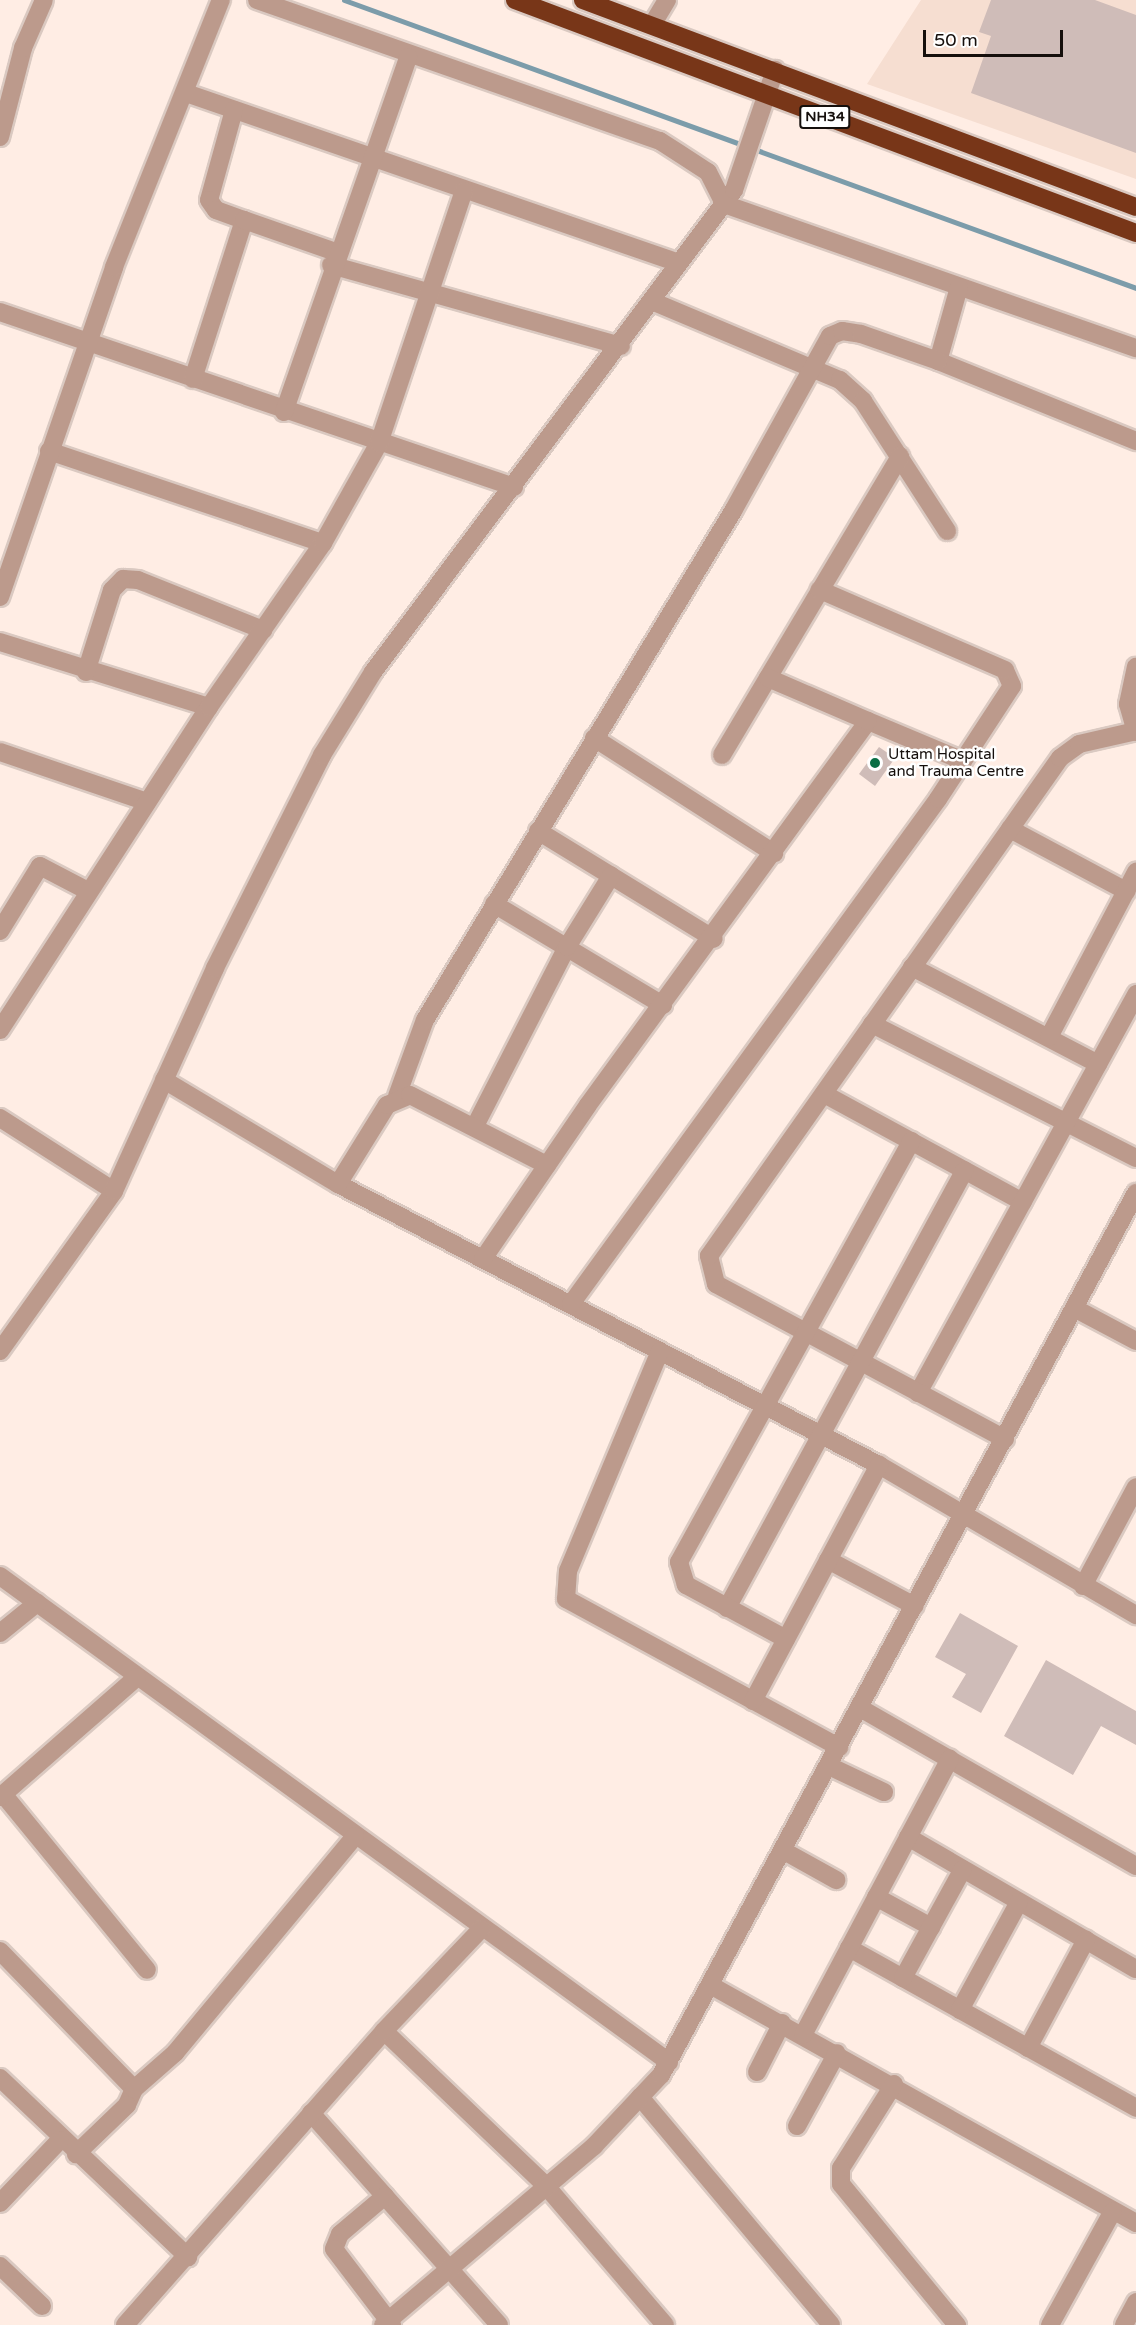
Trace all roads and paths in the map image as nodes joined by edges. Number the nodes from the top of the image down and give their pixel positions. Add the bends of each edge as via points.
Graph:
1 (44, 0) edge
2 (221, 0) edge
3 (257, 0) edge
4 (515, 0) edge
5 (583, 0) edge
6 (667, 0) edge
7 (652, 25) junction
8 (408, 57) junction
9 (775, 70) junction
10 (186, 93) junction
11 (766, 94) junction
12 (234, 110) junction
13 (0, 136) edge
14 (370, 154) junction
15 (464, 191) junction
16 (729, 197) junction
17 (1136, 207) edge
18 (244, 220) junction
19 (1136, 233) edge
20 (333, 258) junction
21 (679, 263) junction
22 (959, 287) junction
23 (429, 289) junction
24 (654, 302) junction
25 (0, 312) edge
26 (86, 342) junction
27 (621, 346) junction
28 (1136, 348) edge
29 (938, 361) junction
30 (814, 369) junction
31 (194, 379) junction
32 (284, 412) junction
33 (1136, 441) edge
34 (379, 443) junction
35 (50, 451) junction
36 (900, 456) junction
37 (514, 488) junction
38 (947, 531) dead end
39 (323, 543) junction
40 (820, 590) junction
41 (0, 597) edge
42 (263, 630) junction
43 (0, 642) edge
44 (1136, 667) edge
45 (87, 672) junction
46 (768, 678) junction
47 (209, 707) junction
48 (868, 721) junction
49 (1136, 731) edge
50 (594, 738) junction
51 (0, 752) edge
52 (722, 755) dead end
53 (963, 761) junction
54 (147, 802) junction
55 (1010, 829) junction
56 (538, 831) junction
57 (774, 853) junction
58 (1136, 872) edge
59 (611, 876) junction
60 (88, 891) junction
61 (1126, 891) junction
62 (494, 904) junction
63 (0, 931) edge
64 (714, 939) junction
65 (567, 947) junction
66 (912, 966) junction
67 (1136, 994) edge
68 (663, 1005) junction
69 (872, 1024) junction
70 (0, 1030) edge
71 (1049, 1036) junction
72 (1098, 1064) junction
73 (164, 1080) junction
74 (824, 1094) junction
75 (397, 1096) junction
76 (0, 1118) edge
77 (1066, 1122) junction
78 (475, 1126) junction
79 (911, 1141) junction
80 (1136, 1158) edge
81 (547, 1165) junction
82 (965, 1170) junction
83 (338, 1184) junction
84 (114, 1191) junction
85 (1136, 1193) edge
86 (1023, 1202) junction
87 (483, 1259) junction
88 (571, 1305) junction
89 (1074, 1308) junction
90 (809, 1334) junction
91 (1136, 1341) edge
92 (0, 1351) edge
93 (660, 1351) junction
94 (862, 1362) junction
95 (918, 1393) junction
96 (768, 1407) junction
97 (822, 1435) junction
98 (1005, 1439) junction
99 (879, 1465) junction
100 (1135, 1490) edge
101 (964, 1516) junction
102 (828, 1560) junction
103 (0, 1576) edge
104 (1083, 1586) junction
105 (37, 1603) junction
106 (915, 1606) junction
107 (727, 1608) junction
108 (1136, 1615) edge
109 (0, 1633) edge
110 (786, 1639) junction
111 (137, 1677) junction
112 (753, 1701) junction
113 (860, 1708) junction
114 (839, 1747) junction
115 (950, 1759) junction
116 (829, 1766) junction
117 (884, 1792) dead end
118 (2, 1795) edge
119 (355, 1836) junction
120 (908, 1837) junction
121 (784, 1851) junction
122 (1136, 1866) edge
123 (963, 1869) junction
124 (836, 1880) dead end
125 (876, 1897) junction
126 (1019, 1902) junction
127 (931, 1927) junction
128 (481, 1929) junction
129 (1086, 1940) junction
130 (849, 1948) junction
131 (0, 1951) edge
132 (1135, 1966) edge
133 (147, 1970) dead end
134 (903, 1978) junction
135 (712, 1986) junction
136 (960, 2010) junction
137 (782, 2023) junction
138 (384, 2031) junction
139 (803, 2035) junction
140 (1028, 2048) junction
141 (837, 2053) junction
142 (669, 2062) junction
143 (757, 2072) dead end
144 (0, 2078) edge
145 (894, 2084) junction
146 (134, 2089) junction
147 (640, 2097) junction
148 (1136, 2108) edge
149 (312, 2114) junction
150 (797, 2126) dead end
151 (60, 2140) junction
152 (76, 2154) junction
153 (546, 2186) junction
154 (385, 2196) junction
155 (0, 2203) edge
156 (1113, 2211) junction
157 (1136, 2223) edge
158 (188, 2257) junction
159 (0, 2266) edge
160 (448, 2270) junction
161 (1136, 2302) edge
162 (42, 2306) dead end
163 (388, 2324) edge
164 (125, 2325) edge
165 (499, 2325) edge
166 (665, 2325) edge
167 (831, 2325) edge
168 (957, 2325) edge
169 (1050, 2325) edge
170 (1124, 2325) edge

1 - 13 street via 23,48
2 - 10 street
3 - 8 street
4 - 11 highway, NH34
5 - 7 highway, NH34
6 - 7 street
7 - 9 highway, NH34
8 - 14 street
8 - 16 street via 660,141 708,172
9 - 11 street
9 - 17 highway, NH34
10 - 12 street
10 - 26 street
11 - 16 street
11 - 19 highway, NH34
12 - 14 street
12 - 18 street via 209,200 216,210
14 - 15 street
14 - 20 street
15 - 21 street
15 - 23 street
16 - 21 street
16 - 22 street
18 - 20 street
18 - 31 street
20 - 23 street
20 - 32 street
21 - 24 street
22 - 28 street
22 - 29 street
23 - 27 street
23 - 34 street
24 - 27 street
24 - 30 street
25 - 26 street
26 - 31 street
26 - 35 street
27 - 37 street
29 - 30 street via 842,331 830,336
29 - 33 street
30 - 36 street via 840,380 863,401
30 - 50 street
31 - 32 street
32 - 34 street
34 - 37 street
34 - 39 street
35 - 39 street
35 - 41 street
36 - 38 street
36 - 40 street
37 - 73 street via 373,672 322,755
39 - 42 street
40 - 46 street
40 - 53 street via 1011,674 1012,686
42 - 45 street via 138,580 123,579 112,590
42 - 47 street
43 - 45 street
44 - 49 street via 1128,704
45 - 47 street
46 - 48 street
46 - 52 street
47 - 54 street
48 - 53 street
48 - 57 street
49 - 55 street via 1079,744 1060,759
50 - 56 street
50 - 57 street
51 - 54 street
53 - 88 street
54 - 60 street
55 - 61 street
55 - 66 street
56 - 59 street
56 - 62 street
57 - 64 street
58 - 61 street
59 - 64 street
59 - 65 street
60 - 63 street via 40,866
60 - 70 street
61 - 71 street
62 - 65 street
62 - 75 street via 425,1020
64 - 68 street
65 - 68 street
65 - 78 street
66 - 69 street
66 - 71 street
67 - 72 street
68 - 81 street
69 - 74 street
69 - 77 street
71 - 72 street
72 - 77 street
73 - 83 street
73 - 84 street
74 - 79 street
74 - 90 street via 709,1256 716,1284
75 - 78 street via 420,1096
75 - 83 street
76 - 84 street
77 - 80 street
77 - 86 street
78 - 81 street
79 - 82 street
79 - 90 street
81 - 87 street
82 - 86 street
82 - 94 street
83 - 87 street
84 - 92 street
85 - 89 street
86 - 95 street
87 - 88 street
88 - 93 street
89 - 91 street
89 - 98 street
90 - 94 street
90 - 96 street
93 - 96 street
93 - 112 street via 622,1430 562,1591 566,1599
94 - 95 street
94 - 97 street
95 - 98 street
96 - 97 street
96 - 107 street via 679,1562 686,1585
97 - 99 street
97 - 107 street
98 - 101 street
99 - 101 street
99 - 102 street
100 - 104 street
101 - 104 street
101 - 106 street
102 - 106 street
102 - 110 street
103 - 105 street
104 - 108 street
105 - 109 street
105 - 111 street
106 - 113 street
107 - 110 street
110 - 112 street
111 - 118 street
111 - 119 street
112 - 114 street
113 - 114 street
113 - 115 street
114 - 116 street
115 - 120 street
115 - 122 street
116 - 117 street
116 - 121 street
118 - 133 street
119 - 128 street
119 - 146 street via 175,2053
120 - 123 street
120 - 125 street
121 - 124 street
121 - 135 street
123 - 126 street
123 - 127 street
125 - 127 street
125 - 130 street
126 - 129 street
126 - 136 street
127 - 134 street
128 - 138 street
128 - 142 street
129 - 132 street
129 - 140 street
130 - 134 street
130 - 139 street
131 - 146 street
134 - 136 street
135 - 137 street
135 - 142 street
136 - 140 street
137 - 139 street
137 - 143 street
138 - 149 street
138 - 153 street
139 - 141 street
140 - 148 street
141 - 145 street
141 - 150 street
142 - 147 street
144 - 151 street
145 - 156 street
145 - 168 street via 841,2168 841,2184
146 - 152 street via 128,2105
147 - 153 street
147 - 167 street
149 - 154 street
149 - 158 street
151 - 152 street
151 - 155 street
152 - 158 street
153 - 160 street
153 - 166 street
154 - 160 street
154 - 163 street via 340,2234 334,2248
156 - 157 street
156 - 169 street
158 - 164 street
159 - 162 street
160 - 163 street
160 - 165 street
161 - 170 street

